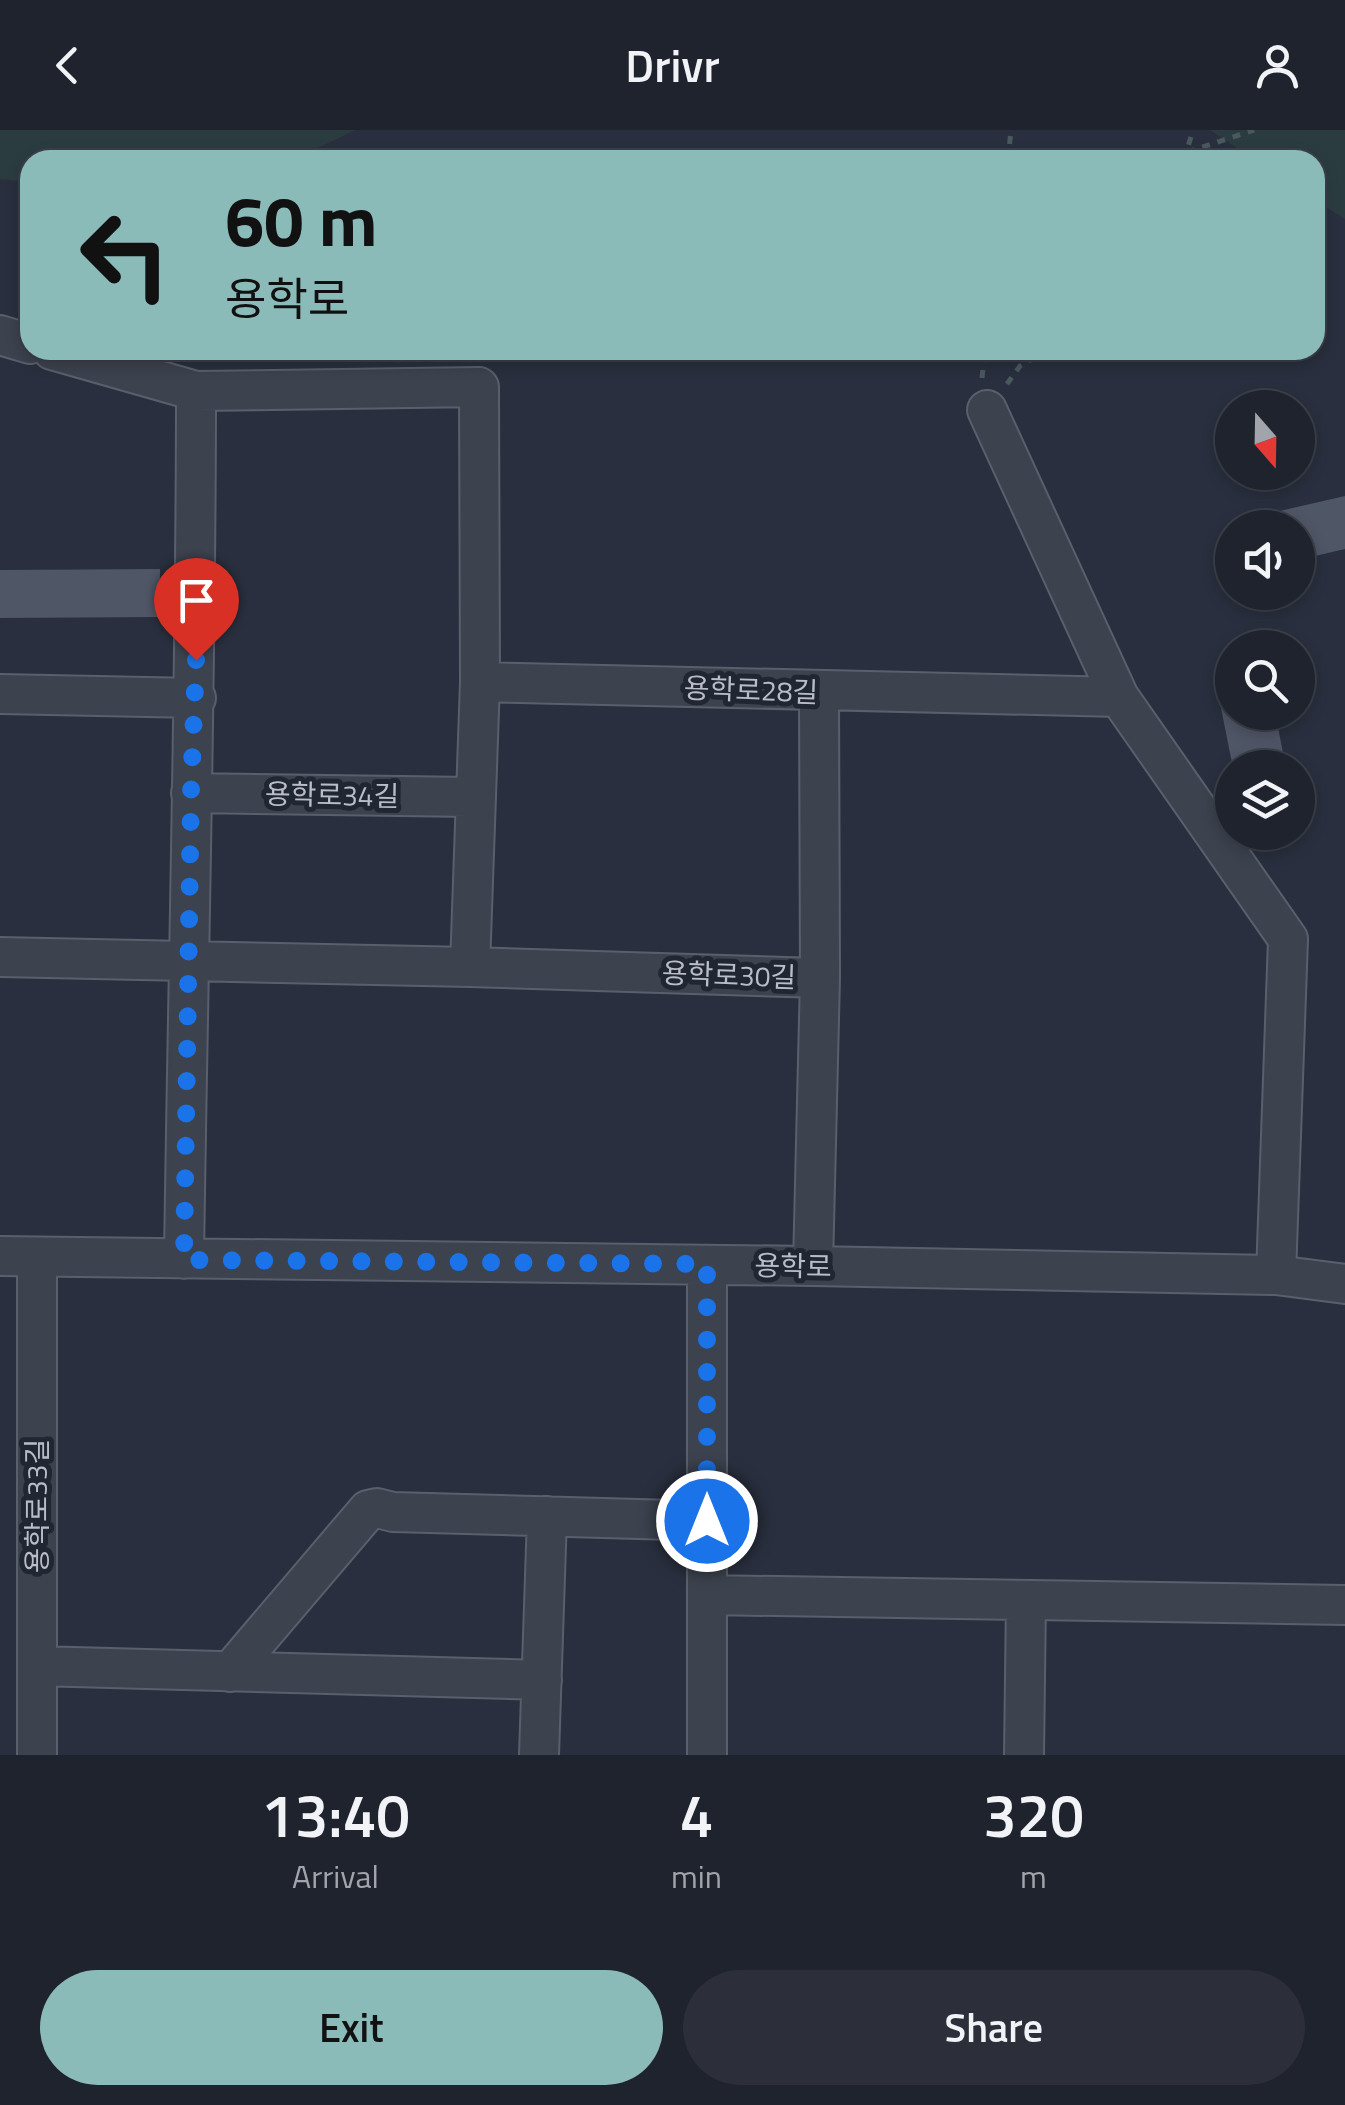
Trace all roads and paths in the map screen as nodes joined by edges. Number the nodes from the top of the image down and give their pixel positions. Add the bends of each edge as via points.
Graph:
1 (1254, 130) edge
2 (1193, 150) edge
3 (88, 360) edge
4 (1030, 360) edge
5 (196, 390) junction
6 (987, 410) joint
7 (480, 682) junction
8 (819, 692) junction
9 (0, 694) edge
10 (1119, 697) junction
11 (196, 698) junction
12 (191, 792) junction
13 (474, 797) junction
14 (0, 957) edge
15 (188, 960) junction
16 (470, 966) junction
17 (820, 978) junction
18 (18, 1257) edge
19 (184, 1260) junction
20 (707, 1264) junction
21 (813, 1266) junction
22 (1276, 1275) junction
23 (1345, 1284) edge
24 (547, 1516) junction
25 (707, 1521) junction
26 (707, 1595) junction
27 (1026, 1600) junction
28 (1345, 1605) edge
29 (37, 1666) junction
30 (230, 1672) junction
31 (542, 1680) junction
32 (37, 1755) edge
33 (539, 1755) edge
34 (707, 1755) edge
35 (1024, 1755) edge

1 - 2 path
3 - 5 street
4 - 6 path
5 - 7 street via 479,387
5 - 11 street
6 - 10 street
7 - 8 street, 용학로28길
7 - 13 street
8 - 10 street, 용학로28길
8 - 17 street
9 - 11 street
10 - 22 street via 1288,939
11 - 12 street
12 - 13 street, 용학로34길
12 - 15 street
13 - 16 street
14 - 15 street, 용학로30길
15 - 16 street, 용학로30길
15 - 19 street
16 - 17 street, 용학로30길
17 - 21 street, 용학로30길
18 - 19 street, 용학로
18 - 29 street, 용학로33길
19 - 20 street, 용학로
20 - 21 street, 용학로
20 - 25 street
21 - 22 street, 용학로
22 - 23 street, 용학로
24 - 25 street
24 - 30 street via 368,1510
24 - 31 street
25 - 26 street
26 - 27 street
26 - 34 street
27 - 28 street
27 - 35 street
29 - 30 street
29 - 32 street, 용학로33길
30 - 31 street
31 - 33 street

